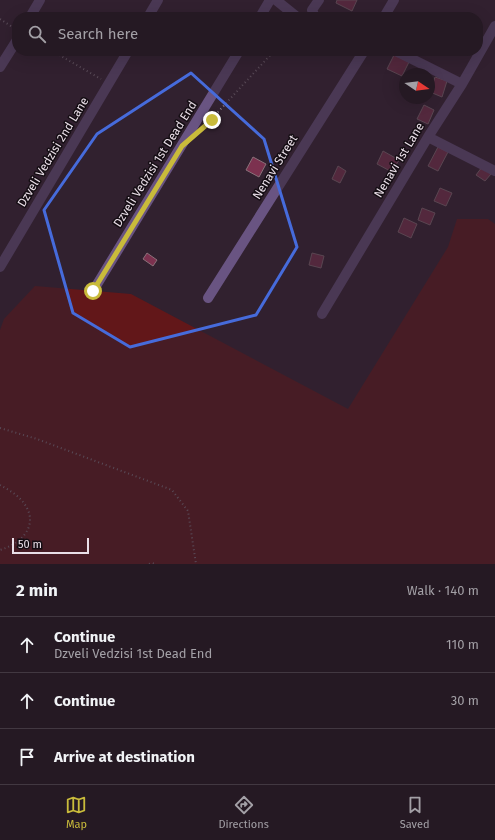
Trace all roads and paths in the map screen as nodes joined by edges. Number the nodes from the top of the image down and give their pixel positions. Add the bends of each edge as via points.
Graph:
1 (40, 0) edge
2 (158, 0) edge
3 (270, 0) edge
4 (276, 0) edge
5 (319, 0) edge
6 (394, 0) edge
7 (33, 12) edge
8 (151, 12) edge
9 (263, 12) edge
10 (291, 12) edge
11 (313, 12) edge
12 (387, 12) edge
13 (0, 19) edge
14 (495, 26) edge
15 (12, 27) edge
16 (483, 47) edge
17 (12, 48) edge
18 (61, 56) edge
19 (125, 56) edge
20 (236, 56) edge
21 (269, 56) edge
22 (361, 56) edge
23 (406, 56) edge
24 (478, 56) edge
25 (0, 67) edge
26 (109, 84) junction
27 (462, 84) junction
28 (206, 125) dead end
29 (428, 137) junction
30 (495, 171) edge
31 (0, 267) edge
32 (93, 291) dead end
33 (208, 298) dead end
34 (322, 314) dead end
35 (0, 428) edge
36 (0, 485) edge
37 (0, 550) edge
38 (149, 564) edge
39 (155, 564) edge
40 (196, 564) edge

1 - 7 street
2 - 8 street
3 - 9 street
4 - 10 street
5 - 11 street
6 - 12 street
13 - 15 path
14 - 16 street, Nenavi 1st Lane
17 - 25 street
18 - 26 path
19 - 26 street, Dzveli Vedzisi 2nd Lane
20 - 32 street, Dzveli Vedzisi 1st Dead End
21 - 28 path
22 - 33 street, Nenavi Street
23 - 27 street
24 - 27 street, Nenavi 1st Lane
26 - 31 street, Dzveli Vedzisi 2nd Lane
27 - 29 street, Nenavi 1st Lane
29 - 30 street
29 - 34 street, Nenavi 1st Lane
35 - 40 path via 37,439 172,490 188,511
36 - 37 path via 16,496 27,509 31,520 29,530 22,539
38 - 39 path

